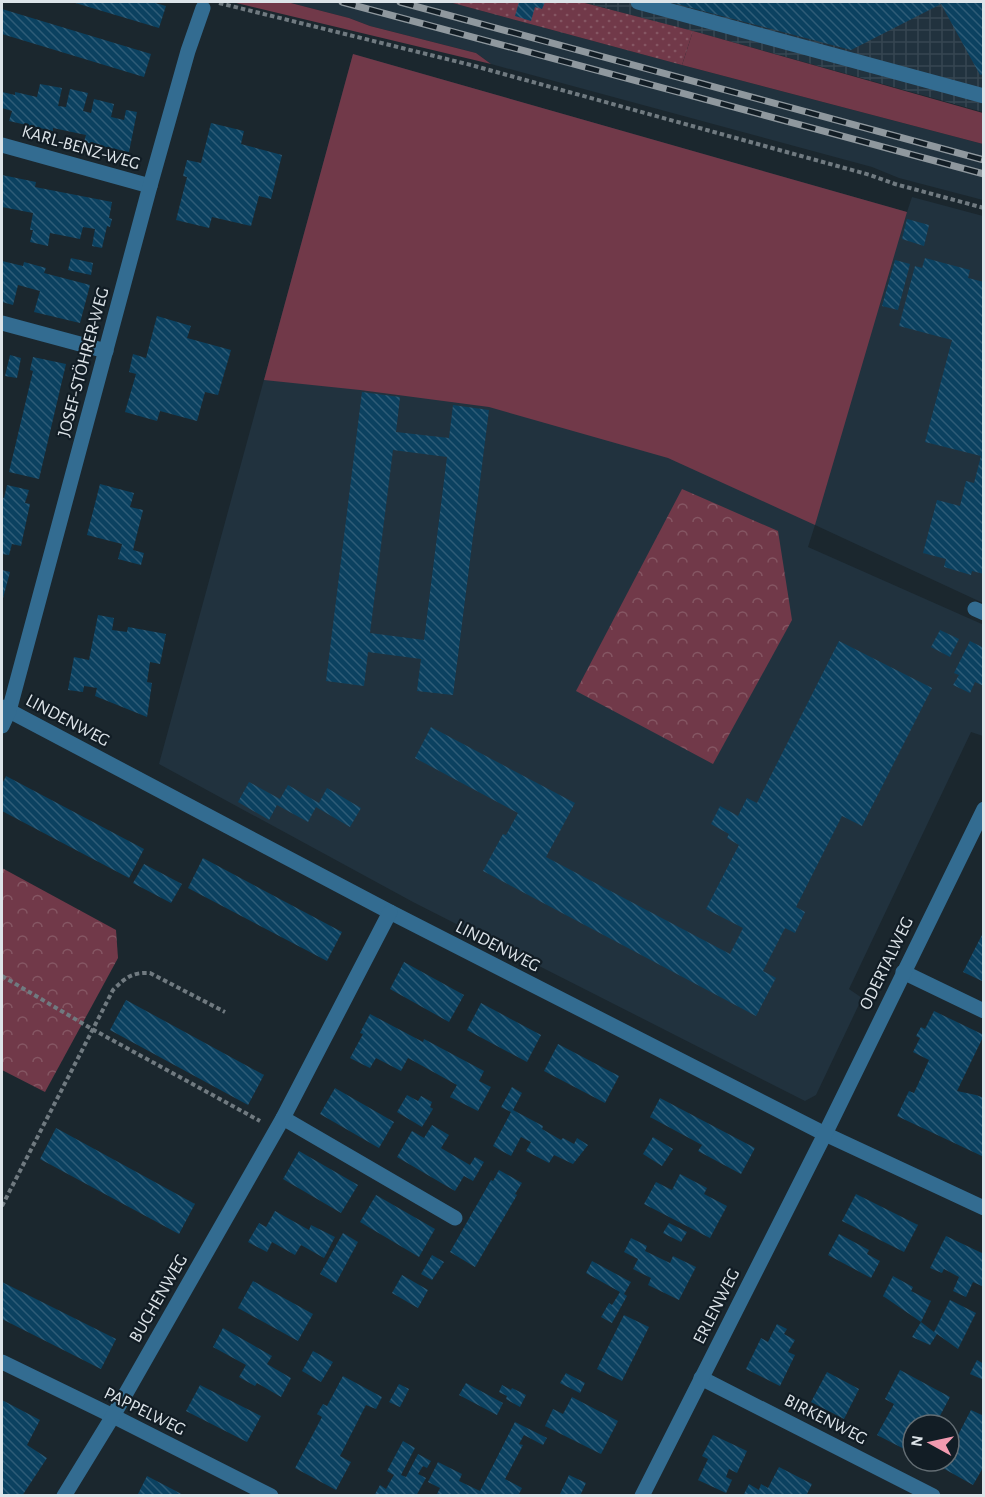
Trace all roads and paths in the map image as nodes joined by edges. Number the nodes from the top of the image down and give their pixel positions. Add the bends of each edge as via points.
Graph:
1 (638, 2) edge
2 (203, 8) joint
3 (984, 96) edge
4 (2, 145) edge
5 (150, 186) junction
6 (984, 208) edge
7 (2, 323) edge
8 (106, 351) junction
9 (5, 709) edge
10 (2, 726) edge
11 (984, 810) edge
12 (390, 912) junction
13 (903, 972) junction
14 (2, 976) edge
15 (984, 1011) edge
16 (225, 1012) dead end
17 (92, 1029) junction
18 (280, 1124) junction
19 (825, 1134) junction
20 (2, 1206) edge
21 (984, 1208) edge
22 (455, 1218) dead end
23 (2, 1362) edge
24 (701, 1378) junction
25 (113, 1416) junction
26 (64, 1496) edge
27 (271, 1496) edge
28 (642, 1496) edge
29 (933, 1496) edge

1 - 3 street
2 - 5 street, JOSEF-STÖHRER-WEG
2 - 6 path via 219,3 471,65
4 - 5 street, KARL-BENZ-WEG
5 - 8 street, JOSEF-STÖHRER-WEG
7 - 8 street
8 - 9 street, JOSEF-STÖHRER-WEG
9 - 10 street, JOSEF-STÖHRER-WEG
9 - 12 street, LINDENWEG
11 - 13 street, ODERTALWEG
12 - 18 street, BUCHENWEG
12 - 19 street, LINDENWEG
13 - 15 street
13 - 19 street, ODERTALWEG
14 - 17 path
16 - 17 path via 150,973 140,972 125,978 113,990
17 - 18 path
17 - 20 path
18 - 22 street
18 - 25 street, BUCHENWEG
19 - 21 street, LINDENWEG
19 - 24 street, ERLENWEG
23 - 25 street, PAPPELWEG
24 - 28 street, ERLENWEG
24 - 29 street, BIRKENWEG
25 - 26 street, BUCHENWEG
25 - 27 street, PAPPELWEG

